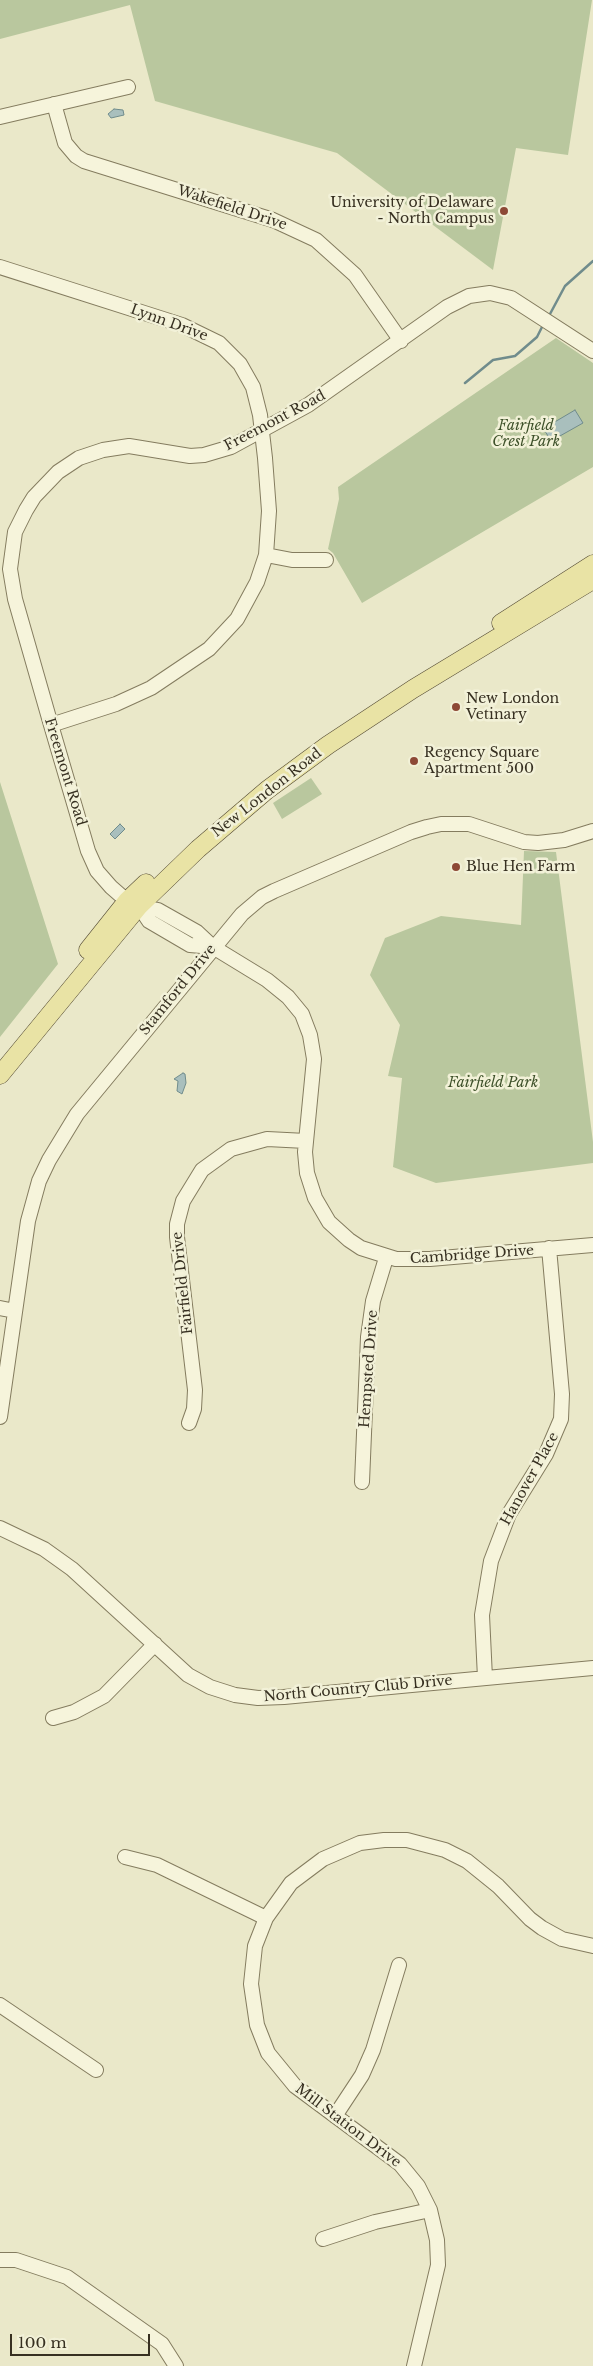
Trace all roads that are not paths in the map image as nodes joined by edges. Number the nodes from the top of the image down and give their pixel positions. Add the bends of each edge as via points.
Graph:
1 (128, 87) dead end
2 (54, 104) junction
3 (0, 117) edge
4 (0, 267) edge
5 (401, 341) junction
6 (593, 351) edge
7 (262, 431) junction
8 (266, 555) junction
9 (326, 560) dead end
10 (593, 564) edge
11 (593, 580) edge
12 (51, 725) junction
13 (593, 831) edge
14 (133, 903) junction
15 (213, 947) junction
16 (0, 1058) edge
17 (0, 1075) edge
18 (306, 1141) junction
19 (593, 1245) edge
20 (549, 1248) junction
21 (386, 1258) junction
22 (0, 1308) edge
23 (15, 1311) junction
24 (0, 1417) edge
25 (189, 1424) dead end
26 (362, 1482) dead end
27 (0, 1528) edge
28 (155, 1644) junction
29 (593, 1668) edge
30 (485, 1678) junction
31 (53, 1718) dead end
32 (125, 1857) dead end
33 (266, 1918) junction
34 (593, 1946) edge
35 (399, 1965) dead end
36 (0, 2005) edge
37 (96, 2070) dead end
38 (335, 2116) junction
39 (430, 2210) junction
40 (323, 2239) dead end
41 (0, 2260) edge
42 (176, 2366) edge
43 (414, 2366) edge

1 - 2 street
2 - 3 street
2 - 5 street, Wakefield Drive via 65,143 84,161 273,220 316,240 355,275
4 - 7 street, Lynn Drive via 182,325 213,339 230,352 247,376 257,400
5 - 6 street, Freemont Road via 457,301 490,293 516,301
5 - 7 street, Freemont Road via 334,389
7 - 8 street, Lynn Drive via 270,511
7 - 12 street, Freemont Road via 231,447 204,455 179,455 129,446 91,453 58,472 34,497 15,532 10,569 15,599
8 - 9 street via 292,560
8 - 12 street, Lynn Drive via 244,607 209,649 142,692
10 - 14 main road, New London Road via 266,777 187,843
11 - 14 main road, New London Road via 413,689 320,751 267,790
12 - 14 street, Freemont Road via 92,861 103,879
13 - 15 street, Stamford Drive via 564,840 538,843 524,842 469,824 442,824 411,832 262,897
14 - 15 street, Cambridge Drive via 158,910 198,932
14 - 16 main road, New London Road
14 - 17 main road, New London Road
15 - 18 street, Cambridge Drive via 278,988 302,1014 314,1059
15 - 23 street, Stamford Drive via 58,1141 33,1201
18 - 21 street, Cambridge Drive via 307,1173 321,1211 349,1240
18 - 25 street, Fairfield Drive via 267,1139 232,1149 202,1170 183,1201 177,1237 195,1390
19 - 20 street, Cambridge Drive
20 - 21 street, Cambridge Drive via 430,1259
20 - 30 street, Hanover Place via 562,1394 561,1419 553,1441 509,1514 491,1561 482,1615
21 - 26 street, Hempsted Drive via 373,1301 368,1337
22 - 23 street
23 - 24 street, Stamford Drive
27 - 28 street, North Country Club Drive via 60,1559
28 - 30 street, North Country Club Drive via 198,1681 222,1692 247,1697
28 - 31 street via 104,1696 74,1712
29 - 30 street, North Country Club Drive
32 - 33 street via 157,1865
33 - 34 street, Mill Station Drive via 291,1883 311,1865 347,1847 371,1841 407,1840 446,1850 467,1861 542,1928 562,1939
33 - 38 street, Mill Station Drive via 255,1946 251,1971 251,1998 259,2032 285,2076
35 - 38 street via 373,2050 362,2075
36 - 37 street
38 - 39 street, Mill Station Drive via 400,2164 418,2186
39 - 40 street via 375,2222
39 - 43 street, Mill Station Drive via 437,2240 438,2265
41 - 42 street via 16,2260 67,2277 162,2344

